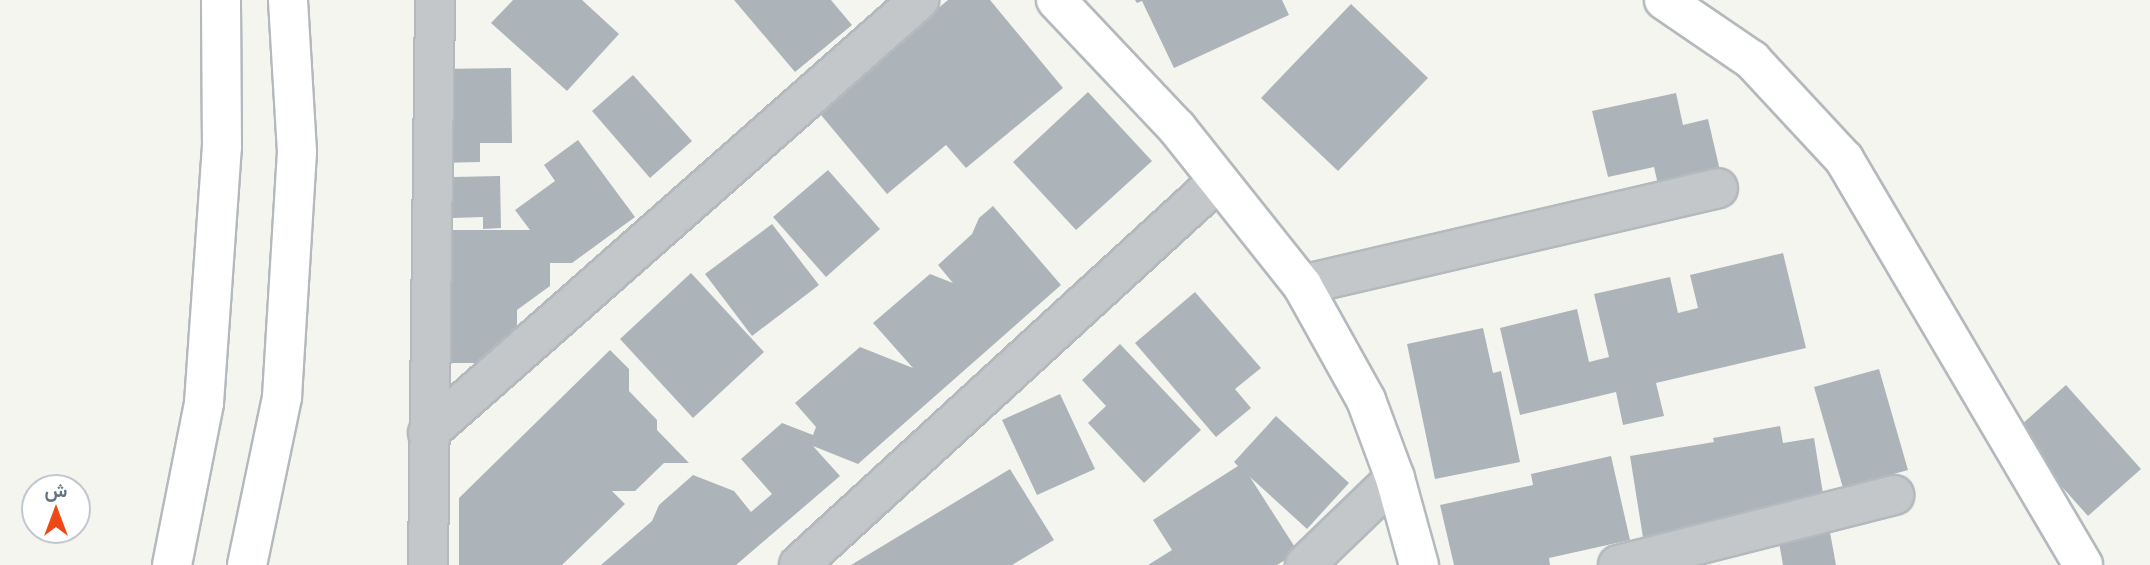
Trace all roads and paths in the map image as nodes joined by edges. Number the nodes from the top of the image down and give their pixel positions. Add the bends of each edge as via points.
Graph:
1 (221, 0) edge
2 (288, 0) edge
3 (435, 0) edge
4 (919, 0) edge
5 (1056, 0) edge
6 (1664, 0) edge
7 (1218, 181) junction
8 (1718, 188) dead end
9 (1302, 285) junction
10 (428, 433) junction
11 (1395, 478) junction
12 (1894, 495) dead end
13 (172, 565) edge
14 (247, 565) edge
15 (428, 565) edge
16 (799, 565) edge
17 (1305, 565) edge
18 (1419, 565) edge
19 (1618, 565) edge
20 (2083, 565) edge

1 - 13 main road via 222,147 204,403
2 - 14 main road via 297,152 282,397
3 - 10 street
4 - 10 street
5 - 7 main road via 1177,128
6 - 20 main road via 1752,61 1844,159
7 - 9 main road
7 - 16 street
8 - 9 street
9 - 11 main road via 1366,400
10 - 15 street
11 - 17 street
11 - 18 main road
12 - 19 street

